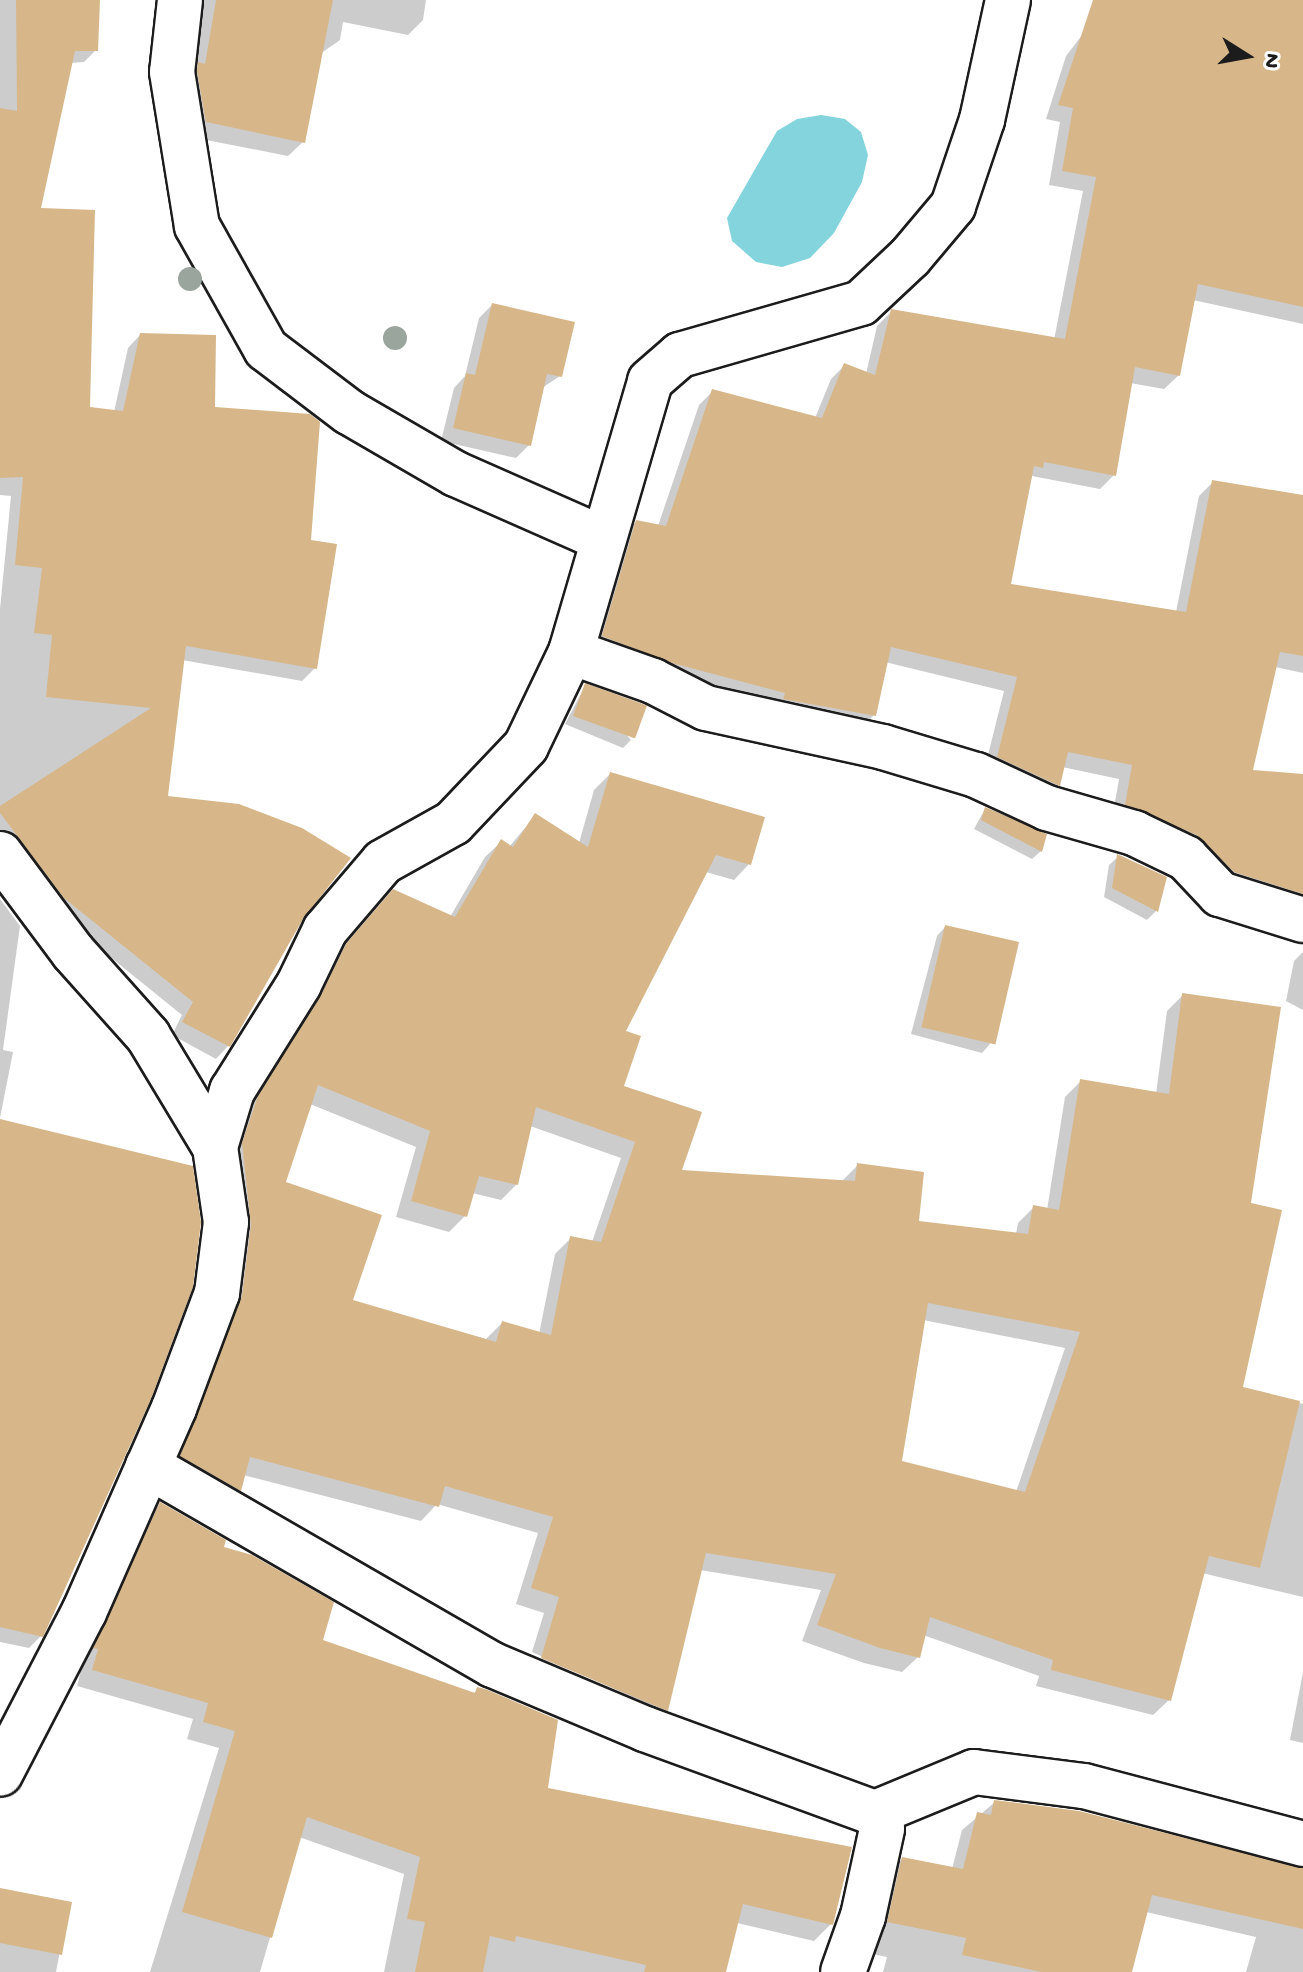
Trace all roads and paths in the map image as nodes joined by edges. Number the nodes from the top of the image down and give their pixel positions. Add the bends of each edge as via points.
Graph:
1 (180, 0) edge
2 (1008, 0) edge
3 (601, 538) junction
4 (571, 652) junction
5 (0, 854) edge
6 (1303, 920) edge
7 (215, 1147) junction
8 (148, 1466) junction
9 (0, 1774) edge
10 (875, 1813) junction
11 (1303, 1844) edge
12 (843, 1972) edge

1 - 3 street via 172,72 197,226 266,349 349,412 456,474
2 - 3 street via 982,120 953,206 861,303 680,355 650,381
3 - 4 street
4 - 6 street via 653,681 706,708 883,747 976,775 1047,808 1134,833 1186,858 1220,894
4 - 7 street via 526,746 453,823 383,862 325,930 299,984 232,1091
5 - 7 street via 73,952 148,1036
7 - 8 street via 226,1222 217,1293
8 - 9 street via 84,1612
8 - 10 street via 493,1665 698,1750
10 - 11 street via 974,1772 1084,1786
10 - 12 street via 882,1829 863,1916

